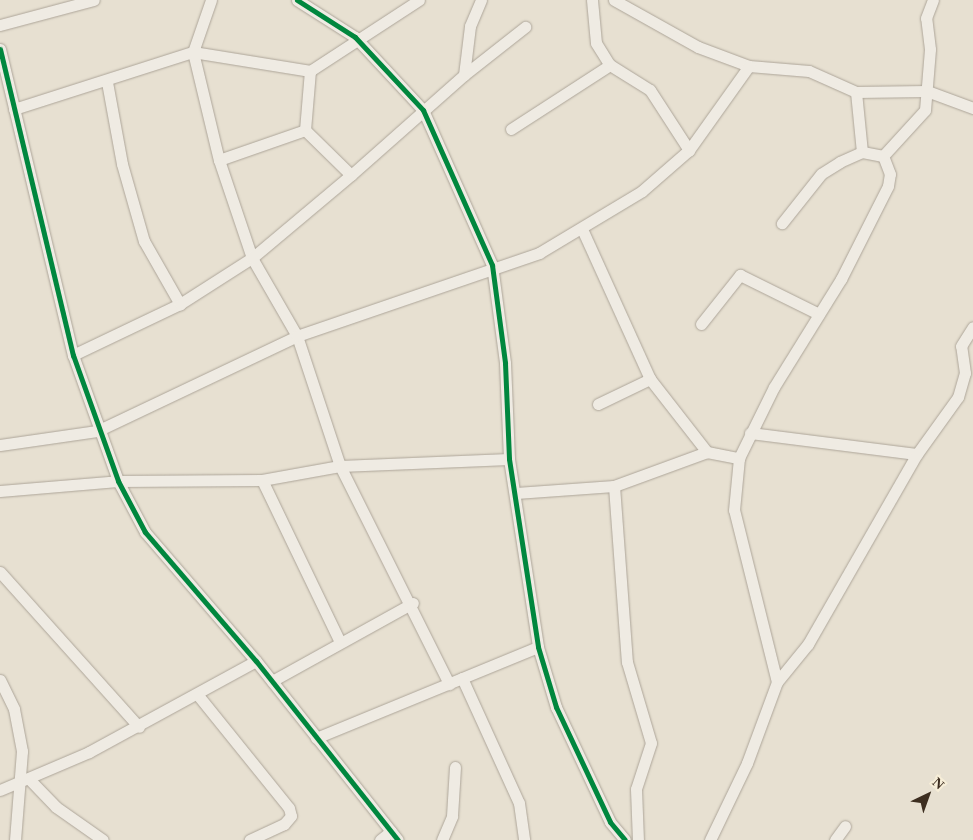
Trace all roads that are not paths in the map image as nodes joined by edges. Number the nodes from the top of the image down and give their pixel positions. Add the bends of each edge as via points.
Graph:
1 (94, 0) edge
2 (211, 0) edge
3 (297, 0) edge
4 (482, 0) edge
5 (592, 0) edge
6 (614, 0) edge
7 (933, 0) edge
8 (414, 1) edge
9 (0, 25) edge
10 (524, 27) dead end
11 (355, 37) junction
12 (0, 49) edge
13 (193, 52) junction
14 (610, 65) junction
15 (749, 66) junction
16 (310, 71) junction
17 (464, 75) junction
18 (107, 82) junction
19 (4, 84) edge
20 (927, 91) junction
21 (856, 92) junction
22 (973, 108) edge
23 (14, 109) junction
24 (423, 110) junction
25 (304, 130) junction
26 (510, 130) dead end
27 (689, 150) junction
28 (862, 152) junction
29 (883, 156) junction
30 (219, 160) junction
31 (351, 175) junction
32 (782, 223) dead end
33 (582, 229) junction
34 (252, 258) junction
35 (492, 266) junction
36 (180, 304) junction
37 (819, 314) junction
38 (701, 324) dead end
39 (973, 327) edge
40 (297, 336) junction
41 (74, 356) junction
42 (650, 379) junction
43 (598, 404) dead end
44 (97, 431) junction
45 (750, 433) junction
46 (0, 445) edge
47 (707, 452) junction
48 (917, 454) junction
49 (739, 458) junction
50 (509, 459) junction
51 (340, 466) junction
52 (262, 480) junction
53 (118, 481) junction
54 (614, 486) junction
55 (0, 491) edge
56 (516, 493) junction
57 (0, 572) edge
58 (413, 603) junction
59 (338, 640) junction
60 (538, 647) junction
61 (256, 661) junction
62 (462, 678) junction
63 (0, 680) edge
64 (272, 681) junction
65 (778, 682) junction
66 (449, 684) junction
67 (197, 694) junction
68 (139, 726) junction
69 (316, 738) junction
70 (455, 767) dead end
71 (30, 780) junction
72 (19, 784) junction
73 (0, 790) edge
74 (845, 826) dead end
75 (394, 835) edge
76 (713, 838) edge
77 (15, 840) edge
78 (103, 840) edge
79 (250, 840) edge
80 (380, 840) edge
81 (442, 840) edge
82 (524, 840) edge
83 (625, 840) edge
84 (638, 840) edge
85 (835, 840) edge

1 - 9 street
2 - 13 street
3 - 11 street
4 - 17 street via 470,26
5 - 14 street via 596,43
6 - 15 street via 698,47
7 - 20 street via 926,18
8 - 11 street
10 - 17 street
11 - 16 street
11 - 24 street
12 - 19 street
13 - 16 street
13 - 18 street
13 - 30 street
14 - 26 street
14 - 27 street via 650,90
15 - 21 street via 809,70
15 - 27 street
16 - 25 street
17 - 24 street
18 - 23 street
18 - 36 street via 122,164 144,241
19 - 23 street
20 - 21 street
20 - 22 street
20 - 29 street via 920,118
21 - 28 street
23 - 41 street
24 - 31 street
24 - 35 street
25 - 30 street
25 - 31 street
27 - 33 street via 642,190
28 - 29 street
28 - 32 street via 821,174
29 - 37 street via 890,174 888,186
30 - 34 street
31 - 34 street
33 - 35 street via 528,258
33 - 42 street
34 - 36 street
34 - 40 street
35 - 40 street
35 - 50 street via 505,364
36 - 41 street
37 - 38 street via 740,275
37 - 45 street
39 - 48 street via 961,346 965,373 958,397
40 - 44 street
40 - 51 street
41 - 44 street
42 - 43 street
42 - 47 street
44 - 46 street
44 - 53 street
45 - 48 street
45 - 49 street
47 - 49 street
47 - 54 street
48 - 65 street via 808,644
49 - 65 street via 734,510
50 - 51 street
50 - 56 street
51 - 52 street
51 - 58 street
52 - 53 street
52 - 59 street
53 - 55 street
53 - 61 street via 145,532
54 - 56 street
54 - 84 street via 627,662 651,743 636,790
56 - 60 street
57 - 68 street
58 - 59 street
58 - 66 street
59 - 64 street
60 - 62 street
60 - 83 street via 556,707 610,822
61 - 64 street
61 - 67 street
62 - 66 street
62 - 82 street via 519,803
63 - 72 street via 14,709 22,751
64 - 69 street
65 - 76 street
66 - 69 street
67 - 68 street
67 - 79 street via 289,808 291,816 284,824
68 - 71 street
69 - 75 street
70 - 81 street via 452,816
71 - 72 street
71 - 78 street via 56,807
72 - 73 street
72 - 77 street
74 - 85 street
75 - 80 street

